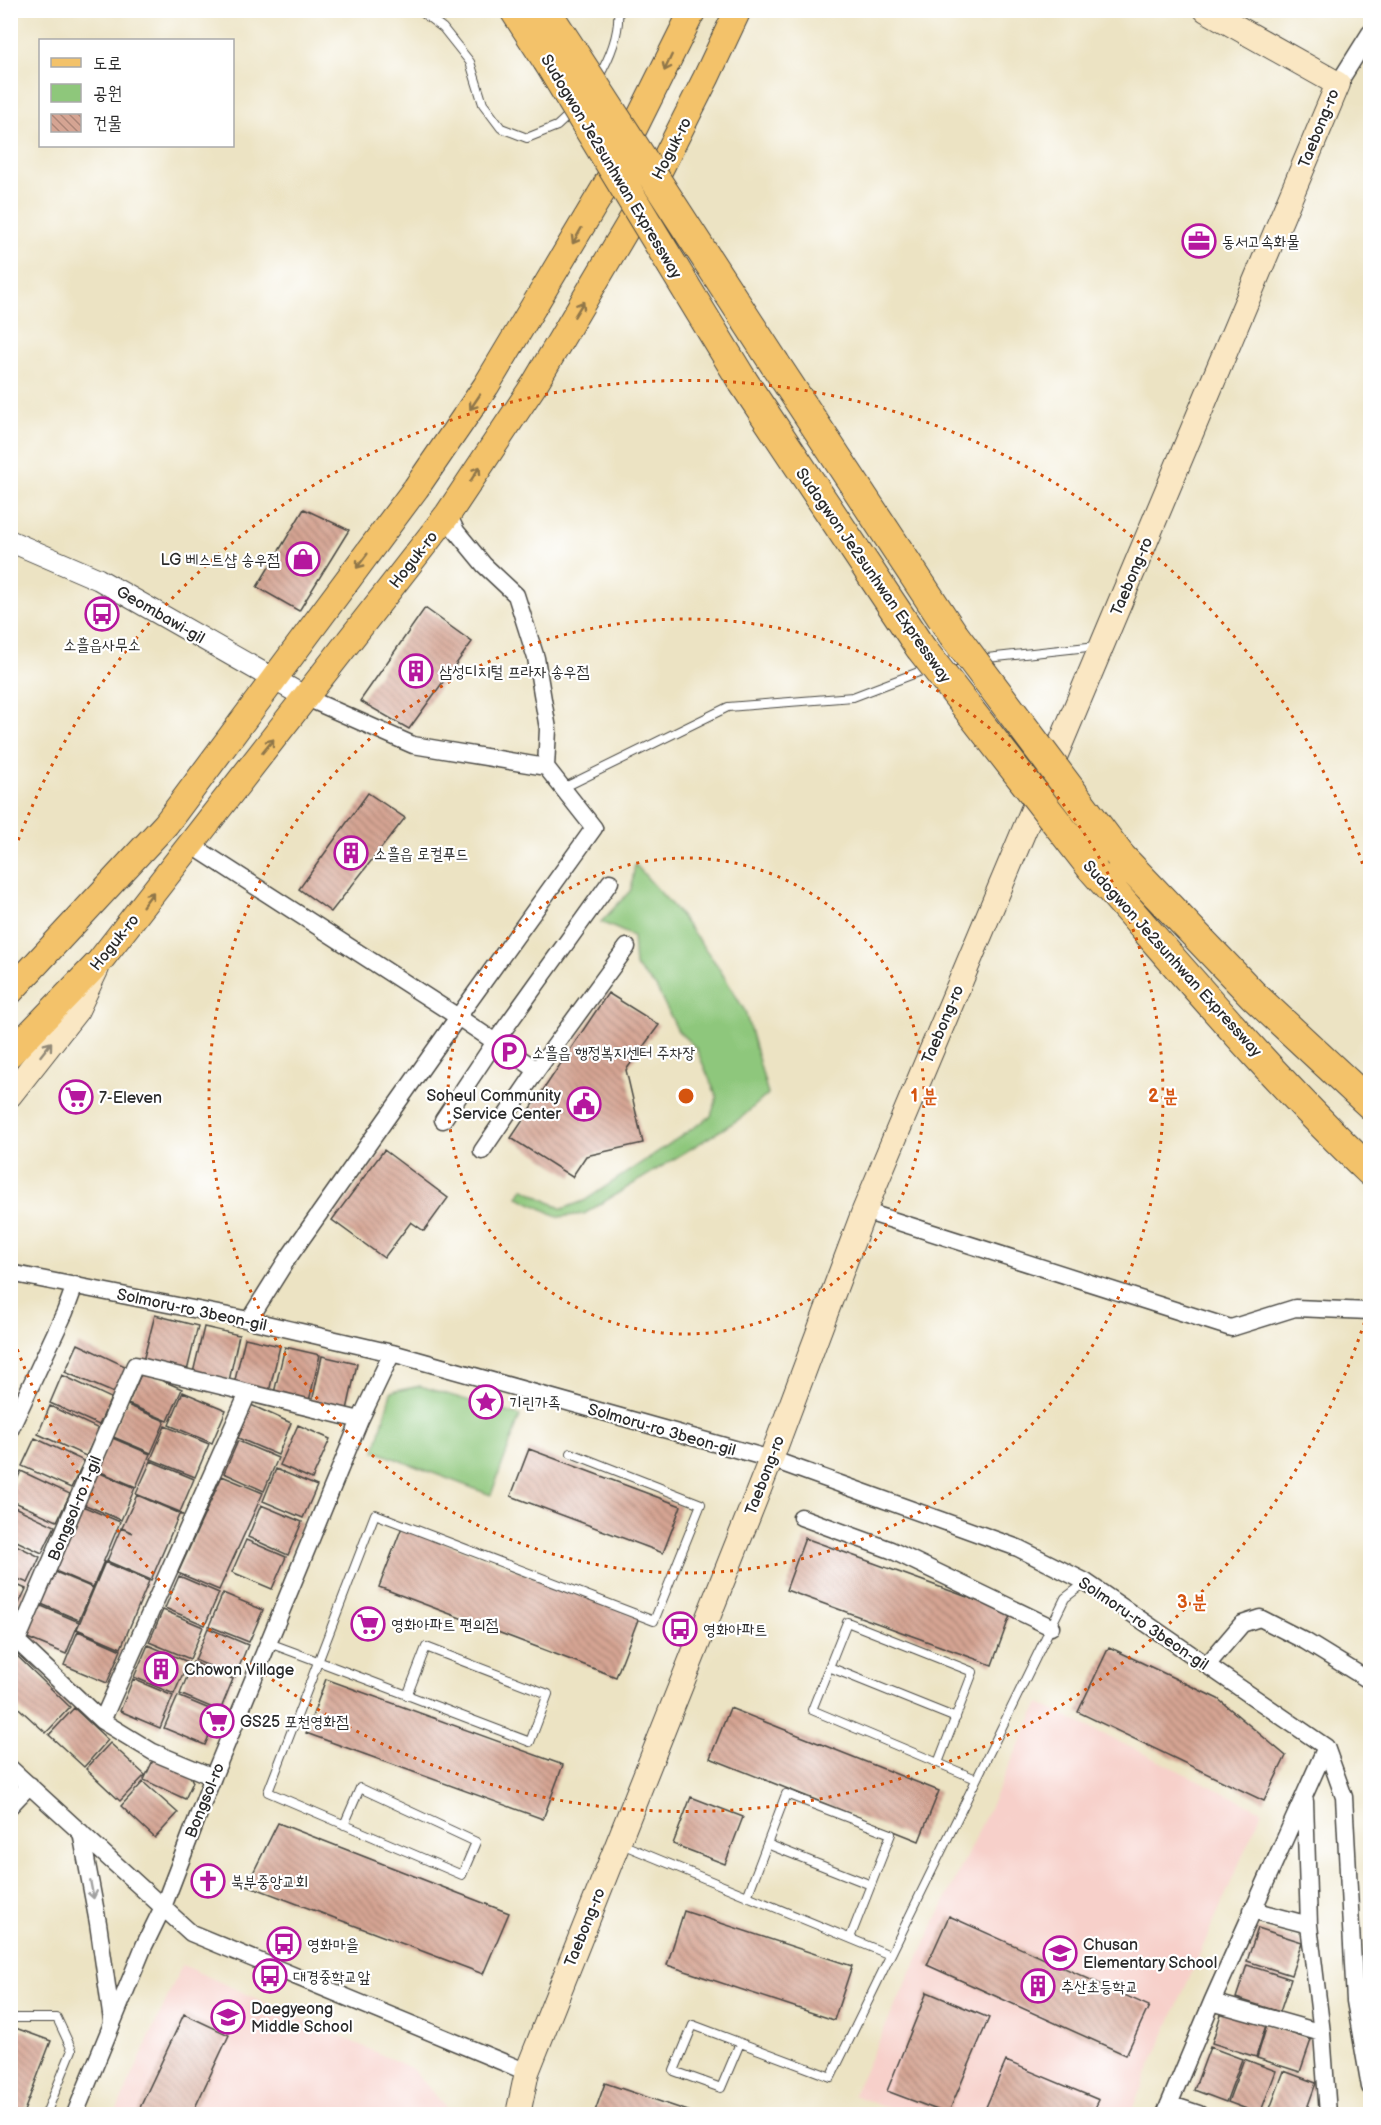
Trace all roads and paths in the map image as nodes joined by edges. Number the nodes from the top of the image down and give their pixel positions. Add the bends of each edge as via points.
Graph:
1 (419, 10) edge
2 (515, 10) edge
3 (545, 10) edge
4 (566, 10) edge
5 (618, 10) edge
6 (693, 10) edge
7 (738, 10) edge
8 (1206, 10) edge
9 (1371, 33) edge
10 (567, 50) junction
11 (1338, 84) junction
12 (588, 93) dead end
13 (582, 103) dead end
14 (448, 514) junction
15 (10, 541) edge
16 (1101, 646) junction
17 (275, 679) junction
18 (307, 698) junction
19 (546, 767) junction
20 (563, 788) junction
21 (190, 844) junction
22 (610, 882) dead end
23 (627, 947) dead end
24 (99, 962) junction
25 (10, 992) edge
26 (458, 1017) junction
27 (495, 1042) junction
28 (10, 1054) edge
29 (537, 1070) junction
30 (10, 1095) edge
31 (1371, 1104) edge
32 (443, 1120) dead end
33 (482, 1151) dead end
34 (1371, 1171) edge
35 (864, 1211) junction
36 (10, 1273) edge
37 (75, 1285) junction
38 (1371, 1311) edge
39 (249, 1320) junction
40 (392, 1353) junction
41 (248, 1393) junction
42 (360, 1420) junction
43 (10, 1430) edge
44 (571, 1453) dead end
45 (771, 1459) junction
46 (801, 1517) dead end
47 (1086, 1582) junction
48 (1051, 1628) junction
49 (269, 1643) junction
50 (318, 1661) junction
51 (1207, 1665) junction
52 (829, 1667) junction
53 (1371, 1681) edge
54 (407, 1696) junction
55 (956, 1718) junction
56 (102, 1721) junction
57 (1326, 1747) junction
58 (938, 1762) junction
59 (10, 1768) edge
60 (213, 1777) junction
61 (976, 1779) junction
62 (30, 1785) junction
63 (1304, 1796) junction
64 (10, 1806) edge
65 (344, 1825) junction
66 (81, 1832) junction
67 (618, 1843) junction
68 (767, 1844) junction
69 (871, 1885) junction
70 (747, 1897) junction
71 (163, 1907) junction
72 (1252, 1910) junction
73 (1309, 1925) junction
74 (850, 1938) junction
75 (890, 1955) junction
76 (1212, 2002) junction
77 (10, 2018) edge
78 (112, 2023) junction
79 (1322, 2033) junction
80 (741, 2043) junction
81 (527, 2072) junction
82 (1371, 2087) edge
83 (1167, 2109) edge
84 (46, 2115) edge
85 (75, 2115) edge
86 (518, 2115) edge
87 (1199, 2115) edge
88 (1328, 2115) edge

1 - 13 lane via 443,28 470,62 483,105 501,128 527,138 557,126
2 - 10 highway, Sudogwon Je2sunhwan Expressway
3 - 10 highway, Sudogwon Je2sunhwan Expressway
4 - 10 highway
5 - 12 lane via 607,64
6 -> 17 main road via 605,187 486,386
14 -> 7 main road, Hoguk-ro via 534,385 651,187
8 - 11 main road, Taebong-ro
9 - 11 street
10 - 31 highway, Sudogwon Je2sunhwan Expressway, bridge via 953,634 1120,856 1254,995
10 - 34 highway, Sudogwon Je2sunhwan Expressway, bridge via 742,380 920,647 1092,868 1238,1033
11 - 16 main road, Taebong-ro
14 - 18 main road, Hoguk-ro
14 - 19 street via 456,531 484,565 516,595 536,658 548,729
15 - 17 street, Geombawi-gil via 98,579
16 - 20 lane via 945,662 852,697 728,707
16 - 35 main road, Taebong-ro
17 - 18 street, Geombawi-gil
17 - 25 main road via 166,824
18 - 19 street via 414,745
21 -> 18 main road, Hoguk-ro
19 - 20 street
20 - 26 street via 594,828
24 -> 21 main road, Hoguk-ro
21 - 26 street
22 - 27 street
23 - 29 street
24 - 28 main road, Hoguk-ro
30 -> 24 main road via 77,1010
26 - 27 street
26 - 39 street via 286,1261
27 - 29 street
27 - 32 street
29 - 33 street
35 - 38 street via 1231,1328 1294,1308
35 - 45 main road, Taebong-ro
36 - 37 street, Solmoru-ro 3beon-gil
37 - 39 street, Solmoru-ro 3beon-gil
37 - 43 street
39 - 40 street, Solmoru-ro 3beon-gil
40 - 42 street, Bongsol-ro
40 - 45 street, Solmoru-ro 3beon-gil
41 - 42 street, Bongsol-ro 1-gil
41 - 56 street
41 - 56 street, Bongsol-ro 1-gil via 135,1365 17,1641
42 - 49 street, Bongsol-ro
44 - 50 lane via 701,1504 654,1622 375,1514
45 - 47 street, Solmoru-ro 3beon-gil via 1018,1548
45 - 67 main road, Taebong-ro
46 - 48 street via 891,1550
47 - 48 lane via 1065,1598
47 - 51 street, Solmoru-ro 3beon-gil
48 - 61 lane
49 - 50 lane
49 - 60 street, Bongsol-ro
50 - 54 lane
50 - 65 lane via 268,1792
51 - 53 street via 1242,1624 1260,1618
51 - 57 street, Solmoru-ro 3beon-gil
52 - 55 lane
52 - 55 lane via 847,1622 974,1672
52 - 58 lane via 812,1710
54 - 54 lane via 530,1742 548,1694 426,1647
55 - 58 lane
56 - 60 street, Bongsol-ro 1-gil via 153,1752
57 - 63 street
57 - 82 street via 1344,1797 1355,2001
58 - 61 lane
59 - 62 street
60 - 71 street, Bongsol-ro
61 - 75 lane
62 - 64 street
62 - 66 street
63 - 72 street
63 - 73 street
65 - 65 lane via 462,1875 476,1842 360,1788
66 - 71 street
66 -> 78 street
67 - 70 lane
67 - 81 main road, Taebong-ro
68 - 69 lane
68 - 69 lane via 786,1794 891,1834
68 - 70 lane
69 - 74 lane
70 - 74 lane
71 - 78 street, Bongsol-ro
71 - 81 street via 191,1933
72 - 73 street
72 - 76 street
73 - 79 street
74 - 75 lane
75 - 80 lane via 831,2077
76 - 79 street
76 - 83 street
77 - 84 lane via 57,2018 72,2050
78 - 85 street, Bongsol-ro
79 - 88 street
80 - 80 lane via 693,2025 675,2071 721,2088
81 - 86 main road, Taebong-ro
83 - 87 street

